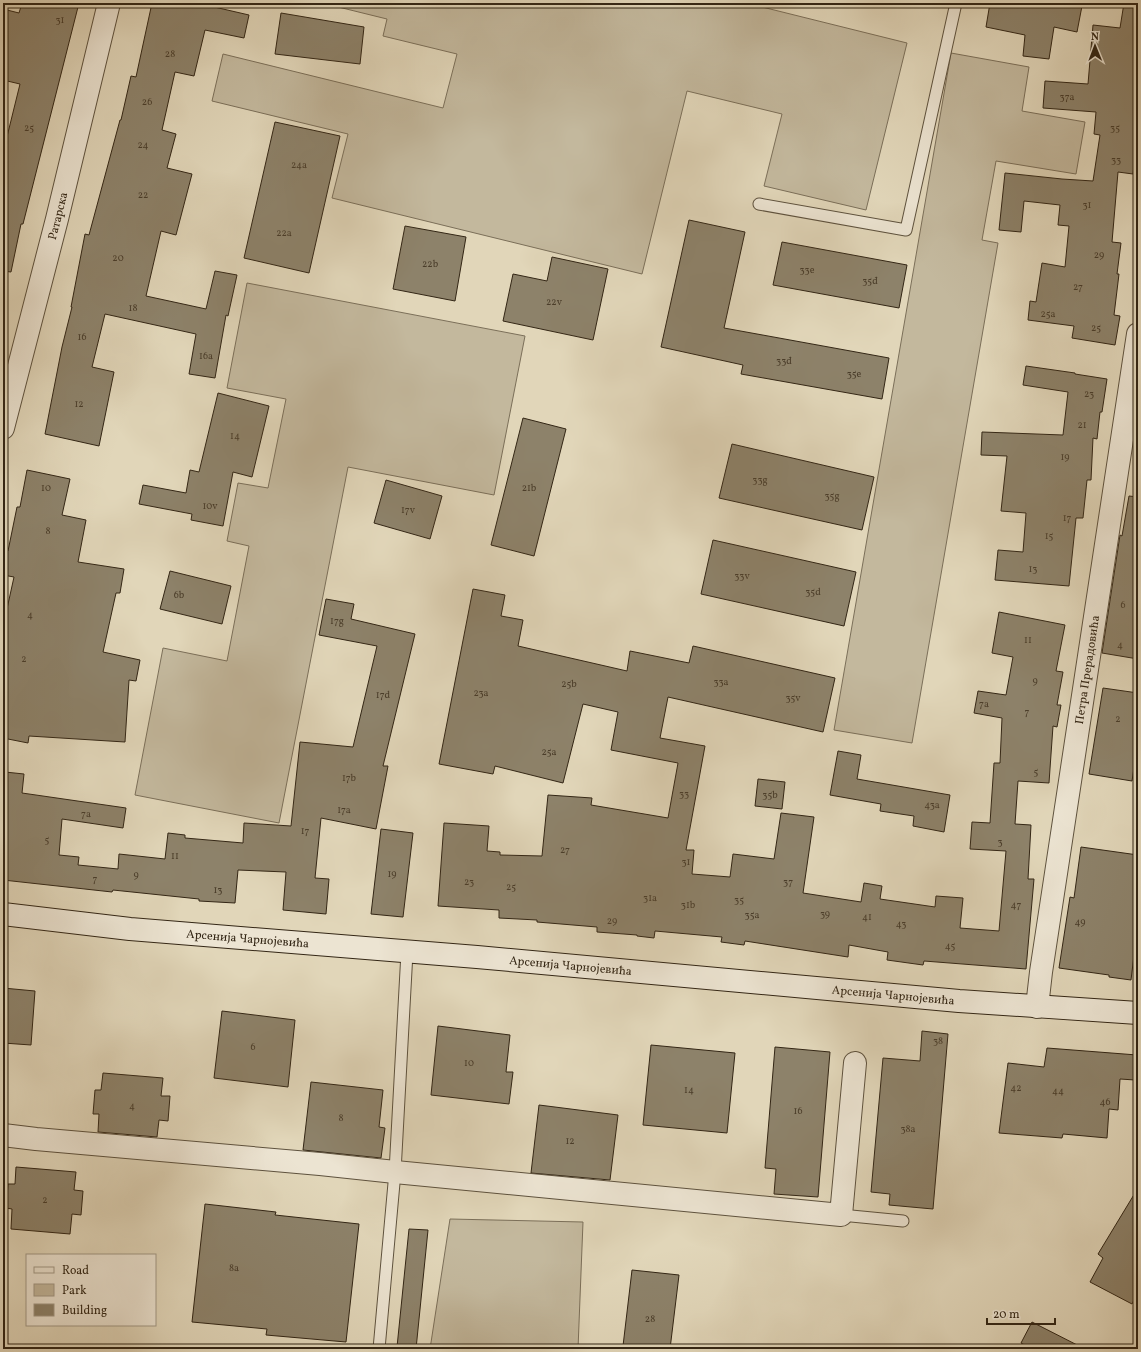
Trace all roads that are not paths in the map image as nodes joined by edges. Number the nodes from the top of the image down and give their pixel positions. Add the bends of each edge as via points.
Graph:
1 (109, 3) edge
2 (956, 3) edge
3 (759, 204) dead end
4 (1138, 334) edge
5 (3, 428) edge
6 (3, 914) edge
7 (407, 952) junction
8 (1037, 1007) junction
9 (1138, 1013) edge
10 (855, 1063) dead end
11 (3, 1135) edge
12 (396, 1172) junction
13 (841, 1215) junction
14 (903, 1220) dead end
15 (379, 1349) edge

1 - 5 street, Ратарска
2 - 3 lane via 906,230
4 - 8 street, Петра Прерадовића
6 - 7 street, Арсенија Чарнојевића via 130,929
7 - 8 street, Арсенија Чарнојевића
7 - 12 lane
8 - 9 street, Арсенија Чарнојевића
10 - 13 street
11 - 12 street
12 - 13 street
12 - 15 lane
13 - 14 lane

